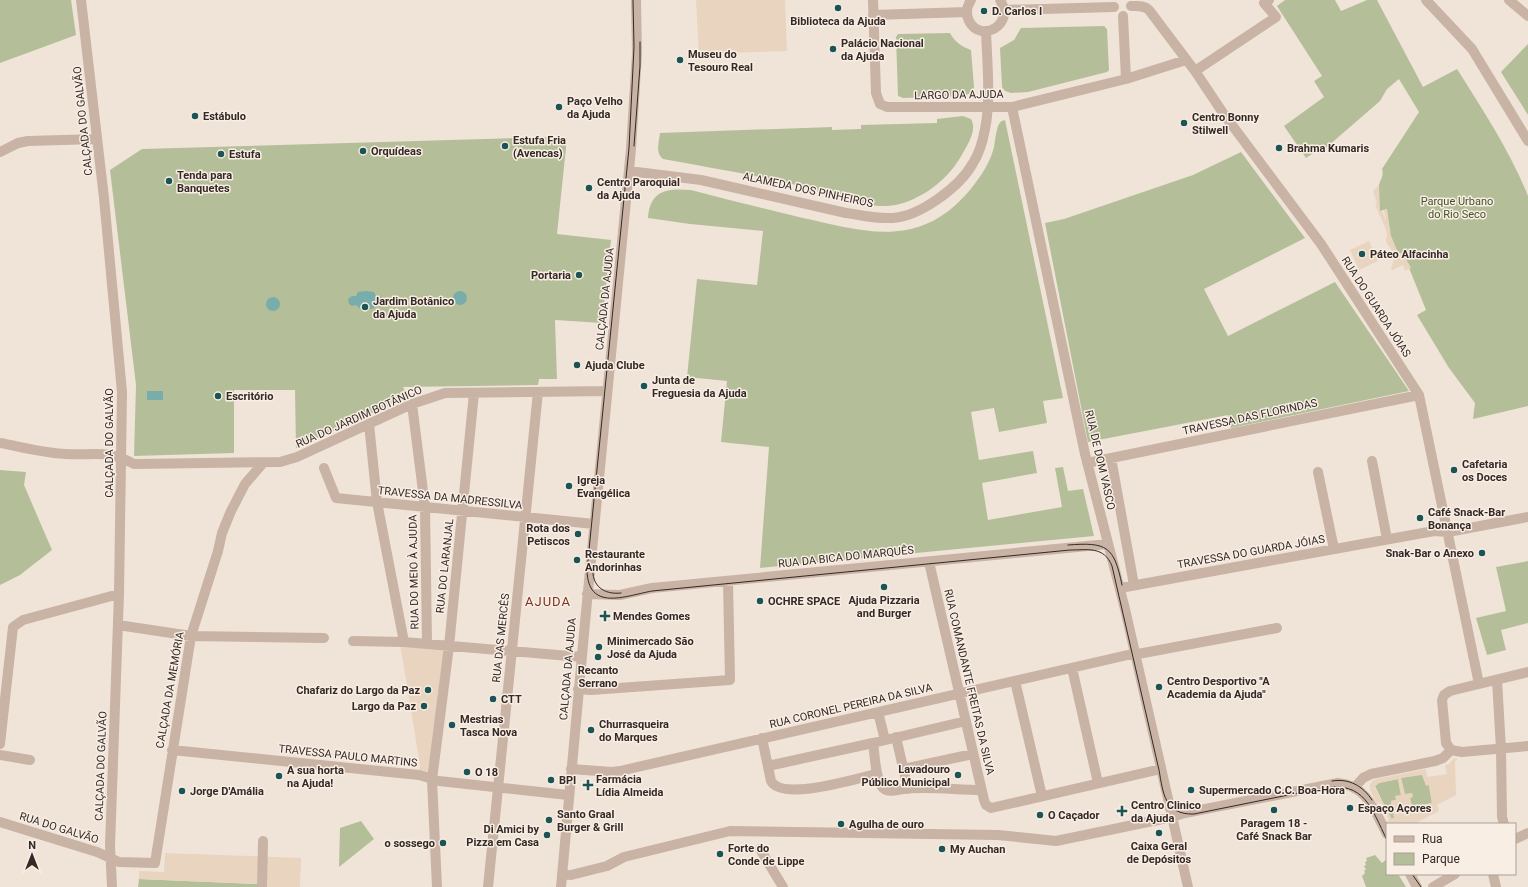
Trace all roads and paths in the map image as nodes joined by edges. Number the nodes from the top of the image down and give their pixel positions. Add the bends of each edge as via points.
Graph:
1 (81, 0) edge
2 (636, 0) edge
3 (873, 0) edge
4 (971, 0) edge
5 (1000, 0) edge
6 (1269, 0) edge
7 (1426, 0) edge
8 (1509, 0) edge
9 (1114, 3) edge
10 (1131, 3) edge
11 (1004, 10) junction
12 (967, 12) junction
13 (873, 15) junction
14 (1123, 16) junction
15 (1528, 16) edge
16 (986, 31) junction
17 (1186, 60) junction
18 (1195, 71) junction
19 (1126, 79) junction
20 (988, 106) junction
21 (1012, 107) junction
22 (97, 139) junction
23 (1528, 141) edge
24 (0, 152) edge
25 (629, 171) junction
26 (608, 391) junction
27 (538, 392) junction
28 (474, 393) junction
29 (1419, 395) junction
30 (412, 404) junction
31 (369, 424) junction
32 (0, 443) edge
33 (122, 457) junction
34 (1111, 458) junction
35 (1372, 461) dead end
36 (263, 463) junction
37 (1087, 463) junction
38 (324, 468) dead end
39 (1318, 472) dead end
40 (377, 502) junction
41 (425, 507) junction
42 (462, 511) junction
43 (525, 518) junction
44 (1528, 518) edge
45 (594, 524) junction
46 (1448, 532) junction
47 (1387, 539) junction
48 (1108, 544) junction
49 (1334, 549) junction
50 (929, 562) junction
51 (728, 581) junction
52 (1134, 586) junction
53 (1120, 588) junction
54 (119, 594) junction
55 (587, 594) junction
56 (118, 625) junction
57 (1277, 628) dead end
58 (190, 636) junction
59 (324, 638) dead end
60 (353, 641) dead end
61 (404, 642) junction
62 (427, 644) junction
63 (449, 646) junction
64 (512, 651) junction
65 (1135, 654) junction
66 (581, 657) junction
67 (4, 663) edge
68 (1072, 668) junction
69 (1528, 672) edge
70 (1497, 680) junction
71 (1016, 681) junction
72 (1479, 684) junction
73 (578, 689) junction
74 (959, 694) junction
75 (878, 712) junction
76 (966, 721) junction
77 (896, 737) junction
78 (762, 738) junction
79 (885, 740) junction
80 (873, 743) junction
81 (0, 744) edge
82 (1528, 746) edge
83 (172, 750) junction
84 (1451, 750) junction
85 (1501, 750) junction
86 (973, 754) junction
87 (0, 755) edge
88 (30, 760) dead end
89 (768, 766) junction
90 (571, 769) junction
91 (903, 769) junction
92 (1161, 769) junction
93 (877, 774) junction
94 (432, 780) junction
95 (1098, 783) junction
96 (499, 787) junction
97 (1355, 787) junction
98 (908, 789) junction
99 (981, 790) junction
100 (568, 794) junction
101 (1042, 796) junction
102 (1172, 817) junction
103 (0, 822) edge
104 (1504, 823) edge
105 (1386, 832) edge
106 (1528, 833) edge
107 (1516, 839) edge
108 (263, 841) dead end
109 (760, 849) dead end
110 (110, 859) junction
111 (155, 863) joint
112 (562, 874) junction
113 (1411, 875) edge
114 (1453, 875) edge
115 (1493, 875) edge
116 (112, 887) edge
117 (262, 887) edge
118 (437, 887) edge
119 (488, 887) edge
120 (561, 887) edge
121 (783, 887) edge
122 (1188, 887) edge
123 (1417, 887) edge
124 (1433, 887) edge
125 (1496, 887) edge

1 - 22 street, CALÇADA DO GALVÃO
2 - 25 street, CALÇADA DA AJUDA via 637,53
3 - 13 street, LARGO DA AJUDA
4 - 12 street
5 - 11 street
6 - 18 street via 1264,3 1276,17
7 - 23 street via 1472,49
8 - 15 street
9 - 11 street
9 - 14 street via 1116,13
10 - 14 street via 1129,13
10 - 17 street, RUA DO GUARDA JÓIAS via 1149,10
11 - 16 street via 1000,25
12 - 13 street
12 - 16 street via 970,23
13 - 20 street, LARGO DA AJUDA via 876,93 880,104 886,108
14 - 19 street
16 - 20 street, ALAMEDA DOS PINHEIROS
17 - 18 street, RUA DO GUARDA JÓIAS
17 - 19 street, LARGO DA AJUDA
18 - 29 street, RUA DO GUARDA JÓIAS via 1223,113 1321,244
19 - 21 street, LARGO DA AJUDA
20 - 21 street, LARGO DA AJUDA
20 - 25 street, ALAMEDA DOS PINHEIROS via 985,128 974,163 962,179 928,205 909,214 892,218 846,213 702,180
21 - 37 street, RUA DE DOM VASCO
22 - 24 street via 28,141
22 - 33 street, CALÇADA DO GALVÃO via 122,392
25 - 26 street, CALÇADA DA AJUDA
26 - 27 street, RUA DO JARDIM BOTÂNICO
26 - 45 street, CALÇADA DA AJUDA
27 - 28 street, RUA DO JARDIM BOTÂNICO
27 - 43 street, RUA DAS MERCÊS
28 - 30 street, RUA DO JARDIM BOTÂNICO via 445,393
28 - 42 street, RUA DO LARANJAL
29 - 34 street, TRAVESSA DAS FLORINDAS
29 - 46 street, RUA DO GUARDA JÓIAS
30 - 31 street, RUA DO JARDIM BOTÂNICO
30 - 41 street, RUA DO MEIO À AJUDA
31 - 36 street, RUA DO JARDIM BOTÂNICO via 297,457
31 - 40 street
32 - 33 street, RUA DO JARDIM BOTÂNICO via 64,454 109,454
33 - 36 street, RUA DO JARDIM BOTÂNICO via 134,464
33 - 54 street, CALÇADA DO GALVÃO
34 - 37 street, TRAVESSA DAS FLORINDAS
34 - 52 street
35 - 47 street
36 - 58 street, CALÇADA DA MEMÓRIA via 245,484 222,532 218,552
37 - 48 street, RUA DE DOM VASCO
38 - 40 street, TRAVESSA DA MADRESSILVA via 336,498
39 - 49 street
40 - 41 street, TRAVESSA DA MADRESSILVA
40 - 61 street
41 - 42 street, TRAVESSA DA MADRESSILVA
41 - 62 street, RUA DO MEIO À AJUDA
42 - 43 street, TRAVESSA DA MADRESSILVA
42 - 63 street, RUA DO LARANJAL
43 - 45 street, TRAVESSA DA MADRESSILVA
43 - 64 street, RUA DAS MERCÊS
44 - 46 street, TRAVESSA DO GUARDA JÓIAS
45 - 55 street, CALÇADA DA AJUDA
46 - 47 street, TRAVESSA DO GUARDA JÓIAS via 1434,531
46 - 72 street, RUA DO GUARDA JÓIAS
47 - 49 street, TRAVESSA DO GUARDA JÓIAS
48 - 50 street, RUA DA BICA DO MARQUÊS
48 - 53 street, RUA DE DOM VASCO
49 - 52 street, TRAVESSA DO GUARDA JÓIAS
50 - 51 street, RUA DA BICA DO MARQUÊS
50 - 74 street, RUA COMANDANTE FREITAS DA SILVA
51 - 55 street, RUA DA BICA DO MARQUÊS via 652,588 620,595
51 - 73 street via 730,680
52 - 53 street, TRAVESSA DO GUARDA JÓIAS
53 - 65 street, RUA DE DOM VASCO
54 - 56 street, CALÇADA DO GALVÃO
54 - 67 street via 23,620 13,627
55 - 66 street, CALÇADA DA AJUDA
56 - 58 street
56 - 110 street, CALÇADA DO GALVÃO
57 - 65 street, RUA CORONEL PEREIRA DA SILVA
58 - 59 street
58 - 83 street, CALÇADA DA MEMÓRIA
60 - 61 street
61 - 62 street
62 - 63 street
63 - 64 street
63 - 94 street
64 - 66 street
64 - 96 street, RUA DAS MERCÊS
65 - 68 street, RUA CORONEL PEREIRA DA SILVA
65 - 92 street, RUA DE DOM VASCO
66 - 73 street, CALÇADA DA AJUDA
67 - 81 street
68 - 71 street, RUA CORONEL PEREIRA DA SILVA
68 - 95 street
69 - 70 street
70 - 72 street
70 - 85 street
71 - 74 street, RUA CORONEL PEREIRA DA SILVA
71 - 101 street
72 - 84 street via 1450,691 1444,695 1442,700 1446,743
73 - 90 street, CALÇADA DA AJUDA
74 - 75 street, RUA CORONEL PEREIRA DA SILVA
74 - 76 street, RUA COMANDANTE FREITAS DA SILVA
75 - 78 street, RUA CORONEL PEREIRA DA SILVA
75 - 79 street
76 - 77 street
76 - 86 street, RUA COMANDANTE FREITAS DA SILVA
77 - 79 street
77 - 91 street
78 - 89 street
78 - 90 street, RUA CORONEL PEREIRA DA SILVA via 616,771
79 - 80 street
80 - 89 street
80 - 93 street
82 - 85 street
83 - 94 street, TRAVESSA PAULO MARTINS via 419,775
83 - 111 street, CALÇADA DA MEMÓRIA
84 - 85 street
84 - 97 street via 1443,758 1435,761 1367,776
85 - 104 street
86 - 91 street
86 - 99 street, RUA COMANDANTE FREITAS DA SILVA
87 - 88 street
89 - 93 street via 773,784 790,789 812,788
90 - 100 street, CALÇADA DA AJUDA
91 - 98 street
92 - 95 street
92 - 102 street, RUA DE DOM VASCO
93 - 98 street via 885,790
94 - 96 street, TRAVESSA PAULO MARTINS
94 - 118 street
95 - 101 street
96 - 100 street, TRAVESSA PAULO MARTINS
96 - 119 street, RUA DAS MERCÊS
97 - 102 street via 1331,784
97 - 105 street via 1365,795
98 - 99 street
99 - 101 street, RUA COMANDANTE FREITAS DA SILVA via 984,800 991,808
100 - 112 street, CALÇADA DA AJUDA
102 - 112 street via 1056,841 998,835 730,832 624,857 607,866 571,875
102 - 122 street, RUA DE DOM VASCO
103 - 110 street, RUA DO GALVÃO via 98,852
106 - 107 street
108 - 117 street
109 - 121 street
110 - 111 street, RUA DO GALVÃO via 119,862
110 - 116 street, CALÇADA DO GALVÃO
112 - 120 street, CALÇADA DA AJUDA
113 - 123 street
114 - 124 street
115 - 125 street

